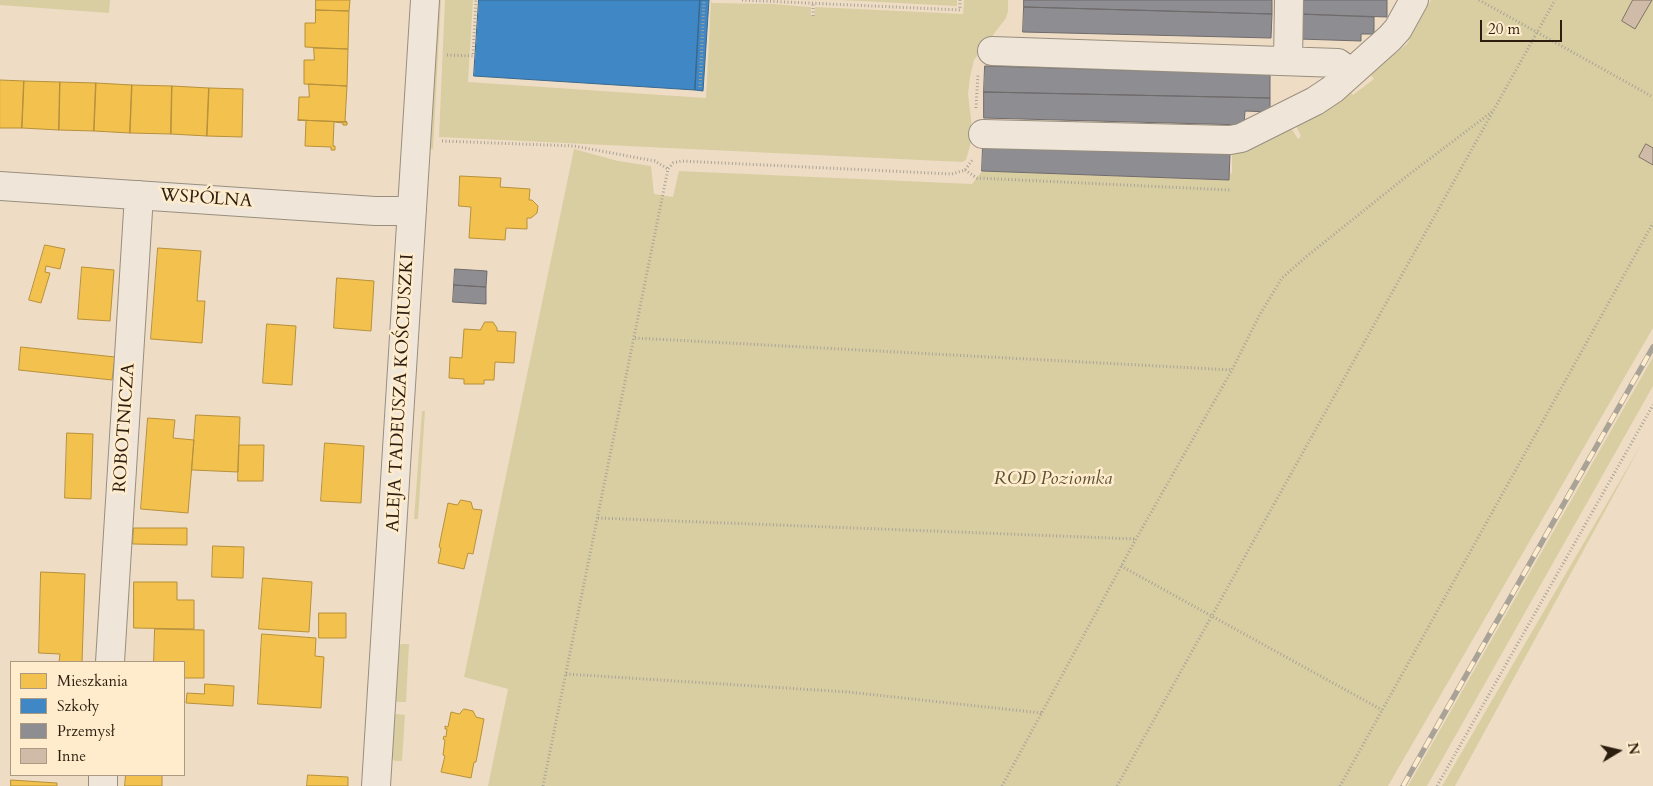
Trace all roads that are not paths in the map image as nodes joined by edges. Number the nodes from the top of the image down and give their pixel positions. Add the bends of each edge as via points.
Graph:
1 (425, 0) edge
2 (1289, 0) edge
3 (1414, 0) edge
4 (992, 51) road end
5 (1288, 61) junction
6 (1351, 73) junction
7 (980, 134) road end
8 (0, 186) edge
9 (139, 195) junction
10 (412, 211) junction
11 (110, 661) edge
12 (376, 786) edge

1 - 10 street, ALEJA TADEUSZA KOŚCIUSZKI
2 - 5 street
3 - 6 street via 1398,29
4 - 5 street
5 - 6 street via 1338,63
6 - 7 street via 1315,101 1241,138 1230,140
8 - 9 street, WSPÓLNA
9 - 10 street, WSPÓLNA
9 - 11 street, ROBOTNICZA
10 - 12 street, ALEJA TADEUSZA KOŚCIUSZKI

